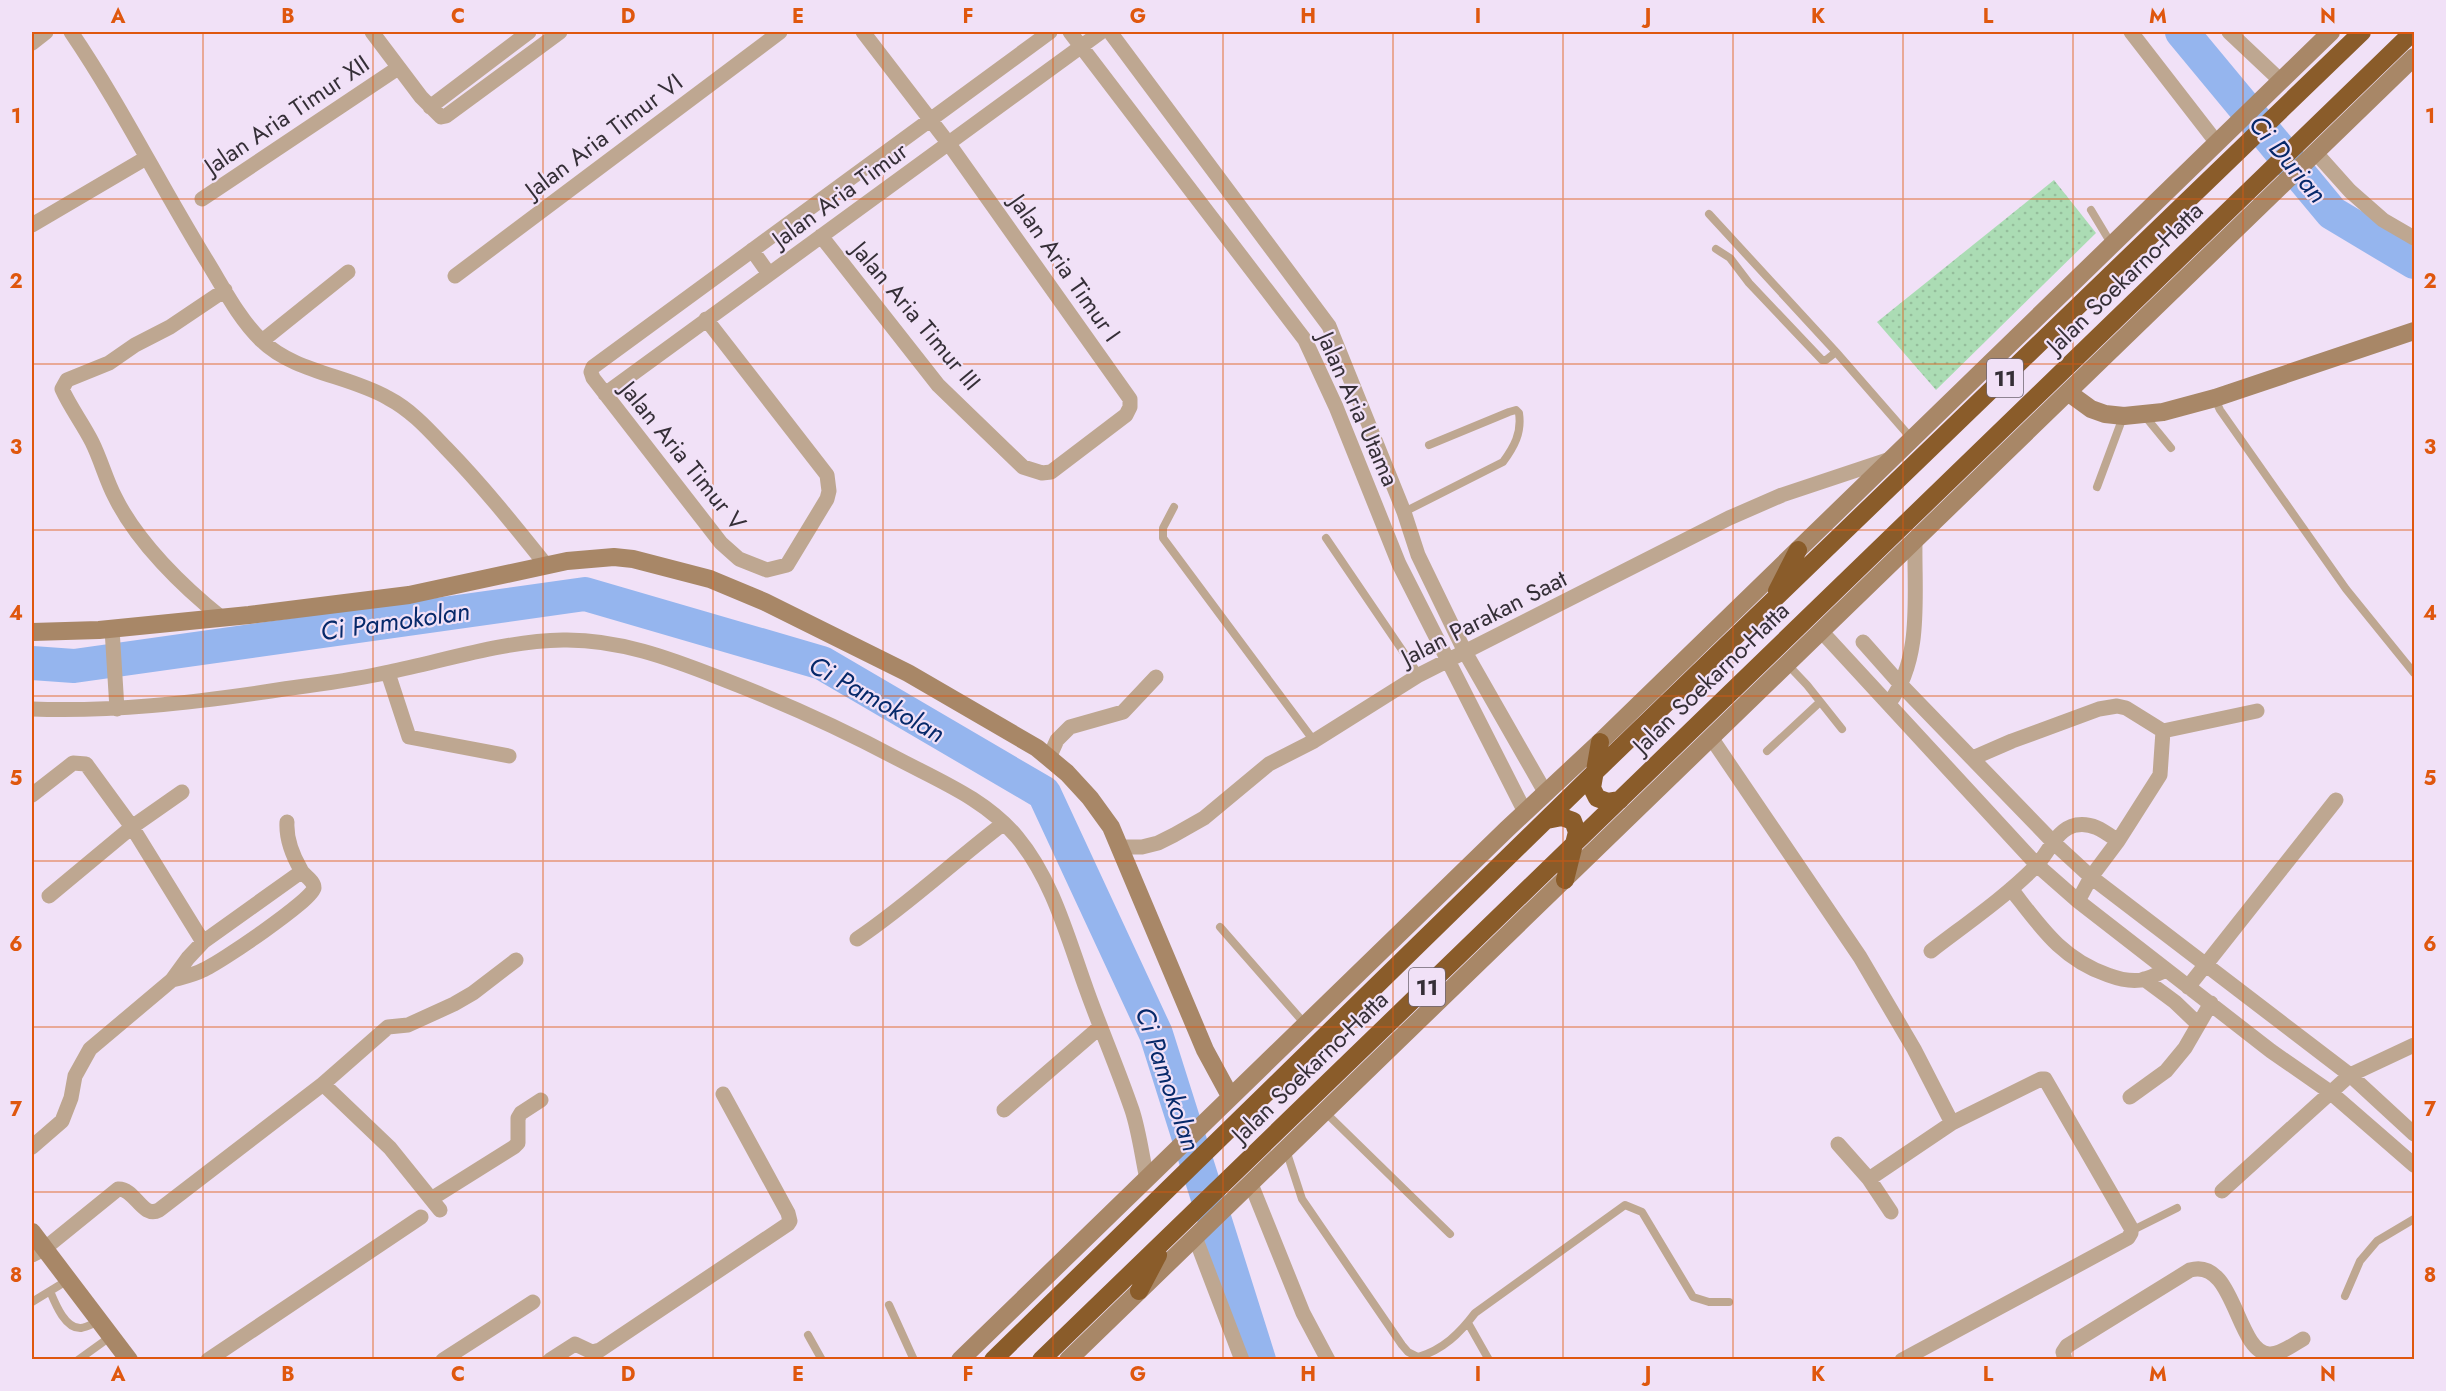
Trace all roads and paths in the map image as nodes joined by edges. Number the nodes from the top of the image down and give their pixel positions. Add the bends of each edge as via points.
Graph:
1 (46, 32) edge
2 (71, 32) edge
3 (372, 32) edge
4 (560, 32) edge
5 (780, 32) edge
6 (863, 32) edge
7 (1050, 32) edge
8 (1070, 32) edge
9 (1101, 32) edge
10 (1110, 32) edge
11 (2132, 32) edge
12 (2229, 32) edge
13 (2331, 32) edge
14 (2362, 32) edge
15 (520, 34) edge
16 (2409, 37) edge
17 (32, 44) edge
18 (1080, 46) junction
19 (530, 54) junction
20 (2415, 57) edge
21 (398, 68) junction
22 (2278, 84) junction
23 (430, 107) junction
24 (930, 119) junction
25 (2224, 137) junction
26 (949, 144) junction
27 (146, 158) junction
28 (2310, 159) junction
29 (2266, 188) junction
30 (202, 199) dead end
31 (2091, 210) dead end
32 (1709, 214) dead end
33 (32, 225) edge
34 (821, 236) junction
35 (2415, 238) edge
36 (2112, 244) junction
37 (1716, 249) dead end
38 (752, 250) junction
39 (348, 272) dead end
40 (768, 274) junction
41 (455, 276) dead end
42 (225, 290) junction
43 (706, 319) junction
44 (1329, 326) junction
45 (2415, 331) edge
46 (1305, 340) junction
47 (262, 341) junction
48 (1836, 352) junction
49 (593, 367) joint
50 (2069, 393) junction
51 (605, 394) junction
52 (2215, 398) junction
53 (2143, 414) junction
54 (2124, 416) junction
55 (1122, 420) joint
56 (1911, 438) junction
57 (1429, 445) dead end
58 (2171, 448) dead end
59 (1890, 459) junction
60 (2097, 487) dead end
61 (1174, 507) dead end
62 (1404, 512) junction
63 (1326, 538) dead end
64 (1915, 542) junction
65 (1798, 550) junction
66 (1418, 555) junction
67 (1399, 564) junction
68 (546, 565) junction
69 (1771, 604) junction
70 (222, 618) junction
71 (32, 632) edge
72 (1821, 632) junction
73 (113, 637) junction
74 (1863, 642) dead end
75 (1465, 652) junction
76 (1448, 661) junction
77 (1788, 665) junction
78 (388, 673) junction
79 (2415, 673) edge
80 (1419, 675) junction
81 (1156, 676) dead end
82 (1902, 686) junction
83 (1820, 702) junction
84 (1889, 703) junction
85 (32, 709) edge
86 (117, 709) junction
87 (2257, 711) dead end
88 (1842, 729) dead end
89 (2163, 731) junction
90 (1712, 739) junction
91 (1314, 741) junction
92 (1600, 742) junction
93 (1767, 751) dead end
94 (508, 756) dead end
95 (1049, 758) junction
96 (1973, 758) junction
97 (1593, 774) junction
98 (182, 792) dead end
99 (1545, 792) junction
100 (32, 795) edge
101 (1620, 800) junction
102 (2336, 800) dead end
103 (1525, 812) junction
104 (1547, 820) junction
105 (287, 822) dead end
106 (1004, 823) junction
107 (132, 828) junction
108 (2118, 841) junction
109 (2054, 843) junction
110 (1575, 844) junction
111 (1120, 847) junction
112 (2037, 865) junction
113 (302, 872) junction
114 (2091, 877) junction
115 (1565, 880) junction
116 (2011, 889) junction
117 (49, 896) dead end
118 (2078, 901) junction
119 (1220, 927) dead end
120 (857, 939) dead end
121 (203, 942) junction
122 (1931, 951) dead end
123 (516, 960) dead end
124 (2206, 966) junction
125 (2166, 970) junction
126 (2144, 980) junction
127 (172, 981) junction
128 (2188, 987) junction
129 (2211, 1003) junction
130 (1305, 1024) junction
131 (2198, 1024) junction
132 (1100, 1027) junction
133 (2415, 1045) edge
134 (2350, 1075) junction
135 (323, 1084) junction
136 (2330, 1092) junction
137 (723, 1094) dead end
138 (1230, 1096) junction
139 (2130, 1097) dead end
140 (541, 1100) dead end
141 (1004, 1110) dead end
142 (1325, 1112) junction
143 (1952, 1123) junction
144 (2415, 1134) edge
145 (1838, 1144) dead end
146 (32, 1147) edge
147 (1286, 1150) junction
148 (2415, 1165) edge
149 (1147, 1179) junction
150 (1869, 1179) junction
151 (1245, 1190) junction
152 (2222, 1191) dead end
153 (2177, 1208) dead end
154 (1892, 1212) dead end
155 (421, 1217) dead end
156 (2415, 1219) edge
157 (1200, 1224) junction
158 (2132, 1231) junction
159 (32, 1232) edge
160 (1450, 1234) dead end
161 (1166, 1240) junction
162 (38, 1252) edge
163 (68, 1280) junction
164 (50, 1291) junction
165 (1139, 1291) junction
166 (2345, 1296) dead end
167 (32, 1302) edge
168 (533, 1302) dead end
169 (1729, 1302) dead end
170 (889, 1305) dead end
171 (1467, 1323) junction
172 (105, 1329) junction
173 (808, 1335) dead end
174 (2303, 1339) dead end
175 (78, 1359) edge
176 (129, 1359) edge
177 (208, 1359) edge
178 (443, 1359) edge
179 (550, 1359) edge
180 (822, 1359) edge
181 (914, 1359) edge
182 (960, 1359) edge
183 (993, 1359) edge
184 (1041, 1359) edge
185 (1068, 1359) edge
186 (1242, 1359) edge
187 (1328, 1359) edge
188 (1489, 1359) edge
189 (1902, 1359) edge
190 (2065, 1359) edge

1 - 17 street
2 - 27 street
3 - 21 street
4 - 19 street
5 - 41 street, Jalan Aria Timur VI
6 - 24 street
7 - 24 street, Jalan Aria Timur
8 - 18 street, Jalan Aria Utama
9 - 18 street, Jalan Aria Timur
10 - 44 street, Jalan Aria Utama
11 - 25 street
12 - 22 street
13 - 22 main road, Jalan Soekarno-Hatta
14 - 69 highway, Jalan Soekarno-Hatta / 11
15 - 19 street
15 - 23 street
16 - 29 highway, Jalan Soekarno-Hatta / 11 via 2305,138
18 - 26 street, Jalan Aria Timur
18 - 46 street, Jalan Aria Utama
19 - 23 street via 446,116 437,115
20 - 28 main road, Jalan Soekarno-Hatta
21 - 23 street
21 - 30 street, Jalan Aria Timur XII
22 - 25 main road, Jalan Soekarno-Hatta
24 - 26 street
24 - 38 street, Jalan Aria Timur
25 - 36 main road, Jalan Soekarno-Hatta
26 - 34 street, Jalan Aria Timur
26 - 55 street, Jalan Aria Timur I via 1130,399
27 - 33 street
27 - 42 street
28 - 29 main road, Jalan Soekarno-Hatta
28 - 35 street via 2383,220
29 - 50 main road, Jalan Soekarno-Hatta
29 - 101 highway, Jalan Soekarno-Hatta / 11
31 - 36 lane
32 - 48 lane
34 - 40 street, Jalan Aria Timur
34 - 55 street, Jalan Aria Timur III via 938,385 1023,467 1051,472
36 - 56 main road, Jalan Soekarno-Hatta
37 - 48 lane via 1730,258 1821,360
38 - 40 street
38 - 49 street, Jalan Aria Timur
39 - 47 street
40 - 43 street, Jalan Aria Timur
42 - 47 street
42 - 70 street via 109,363 67,380 62,389 92,442 116,500 139,535 198,599
43 - 51 street, Jalan Aria Timur
43 - 51 street, Jalan Aria Timur V via 827,475 826,500 787,565 767,570 739,559 721,543
44 - 46 street
44 - 62 street, Jalan Aria Utama
45 - 52 main road
46 - 67 street, Jalan Aria Utama
47 - 68 street via 293,362 359,384 406,409 477,480
48 - 56 lane
49 - 51 street, Jalan Aria Timur V via 591,375
50 - 54 main road via 2091,409
50 - 64 main road, Jalan Soekarno-Hatta
52 - 53 main road
52 - 79 lane via 2346,589
53 - 54 main road
53 - 58 lane
54 - 60 lane
56 - 59 main road, Jalan Soekarno-Hatta
57 - 62 lane via 1509,412 1520,413 1519,435 1503,462
59 - 65 main road, Jalan Soekarno-Hatta
59 - 75 street, Jalan Parakan Saat via 1782,495 1730,518
61 - 91 lane via 1163,528 1163,538
62 - 66 street, Jalan Aria Utama
63 - 80 lane
64 - 72 main road, Jalan Soekarno-Hatta
64 - 82 street via 1912,651
65 - 69 highway
65 - 92 main road, Jalan Soekarno-Hatta
66 - 67 street
66 - 75 street, Jalan Aria Utama
67 - 76 street, Jalan Aria Utama
68 - 70 main road via 409,595
68 - 95 main road via 614,557 710,579 908,673
69 - 97 highway, Jalan Soekarno-Hatta / 11
70 - 73 main road
71 - 73 main road
72 - 77 main road, Jalan Soekarno-Hatta
72 - 84 street
73 - 86 street
74 - 82 street
75 - 76 street, Jalan Parakan Saat
75 - 99 street, Jalan Aria Utama
76 - 80 street, Jalan Parakan Saat
76 - 103 street, Jalan Aria Utama
77 - 83 lane
77 - 90 main road, Jalan Soekarno-Hatta
78 - 86 street
78 - 94 street via 409,737
78 - 106 street via 526,642 601,642 637,649 776,700 859,738 972,796
80 - 91 street, Jalan Parakan Saat
81 - 95 street via 1124,712 1070,727 1057,740
82 - 84 street
82 - 96 street
83 - 88 lane
83 - 93 lane
84 - 112 street
85 - 86 street
87 - 89 street
89 - 96 street via 2116,706
89 - 108 street via 2160,775
90 - 115 main road, Jalan Soekarno-Hatta
90 - 143 street via 1860,957
91 - 111 street, Jalan Parakan Saat via 1269,764 1204,818 1174,835 1142,847
92 - 97 highway
92 - 99 main road, Jalan Soekarno-Hatta
95 - 111 main road via 1090,798
96 - 109 street
97 - 101 highway via 1592,788 1597,798 1608,802
97 - 104 highway, Jalan Soekarno-Hatta / 11
98 - 107 street
99 - 103 main road, Jalan Soekarno-Hatta
100 - 107 street via 73,763 80,762 86,764
101 - 110 highway, Jalan Soekarno-Hatta / 11
102 - 124 street
103 - 130 main road, Jalan Soekarno-Hatta
104 - 110 highway via 1562,817 1573,821 1578,831
104 - 183 highway, Jalan Soekarno-Hatta / 11
105 - 113 street via 286,832
106 - 120 street
106 - 132 street via 1031,856 1051,893
107 - 117 street
107 - 121 street
108 - 109 street via 2100,828 2077,825 2059,835
108 - 114 street
109 - 112 street
109 - 114 street
110 - 115 highway
110 - 157 highway, Jalan Soekarno-Hatta / 11 via 1234,1174
111 - 138 main road via 1205,1050
112 - 116 street
112 - 118 street
113 - 121 street
113 - 127 street via 314,888 308,899 204,970
114 - 118 street
114 - 124 street
115 - 142 main road, Jalan Soekarno-Hatta
116 - 122 street
116 - 126 street via 2053,942 2074,960 2120,979
118 - 125 street
119 - 130 lane
121 - 127 street
123 - 135 street via 454,1004 408,1025 392,1025 379,1032
124 - 128 street
124 - 134 street
125 - 126 street
125 - 128 street
126 - 131 street
127 - 146 street via 90,1049 75,1076 62,1121
128 - 129 street
129 - 131 street
129 - 136 street
130 - 138 main road, Jalan Soekarno-Hatta
131 - 139 street via 2186,1048 2166,1071
132 - 141 street
132 - 149 street via 1133,1113
133 - 134 street
134 - 136 street
134 - 144 street
135 - 140 street via 390,1148 436,1205 514,1147 518,1143 518,1118
135 - 162 street via 159,1210 149,1211 128,1191 118,1189
136 - 148 street
136 - 152 street
137 - 179 street via 790,1217 788,1224 600,1350 592,1352 575,1344
138 - 149 main road, Jalan Soekarno-Hatta
142 - 147 main road, Jalan Soekarno-Hatta
142 - 160 lane
143 - 150 street
143 - 158 street via 2045,1079
145 - 150 street
147 - 151 main road, Jalan Soekarno-Hatta
147 - 171 lane via 1302,1199 1408,1352 1419,1357 1427,1355 1460,1333
149 - 182 main road, Jalan Soekarno-Hatta
150 - 154 street
151 - 157 main road, Jalan Soekarno-Hatta
151 - 187 street
153 - 158 lane
155 - 177 street
156 - 166 lane via 2377,1241 2360,1261
157 - 161 highway, Jalan Soekarno-Hatta / 11
157 - 165 main road, Jalan Soekarno-Hatta
157 - 186 street
158 - 189 street via 2128,1238
159 - 162 main road
161 - 165 highway
161 - 184 highway, Jalan Soekarno-Hatta / 11
162 - 163 main road
163 - 164 lane
163 - 172 main road
164 - 167 lane
164 - 172 lane via 61,1314 75,1327
165 - 185 main road, Jalan Soekarno-Hatta
168 - 178 street
169 - 171 lane via 1693,1297 1642,1212 1625,1205 1475,1313
170 - 181 lane
171 - 188 lane
172 - 175 lane
172 - 176 main road
173 - 180 lane
174 - 190 street via 2276,1353 2264,1352 2253,1343 2220,1281 2208,1270 2199,1268 2067,1346

